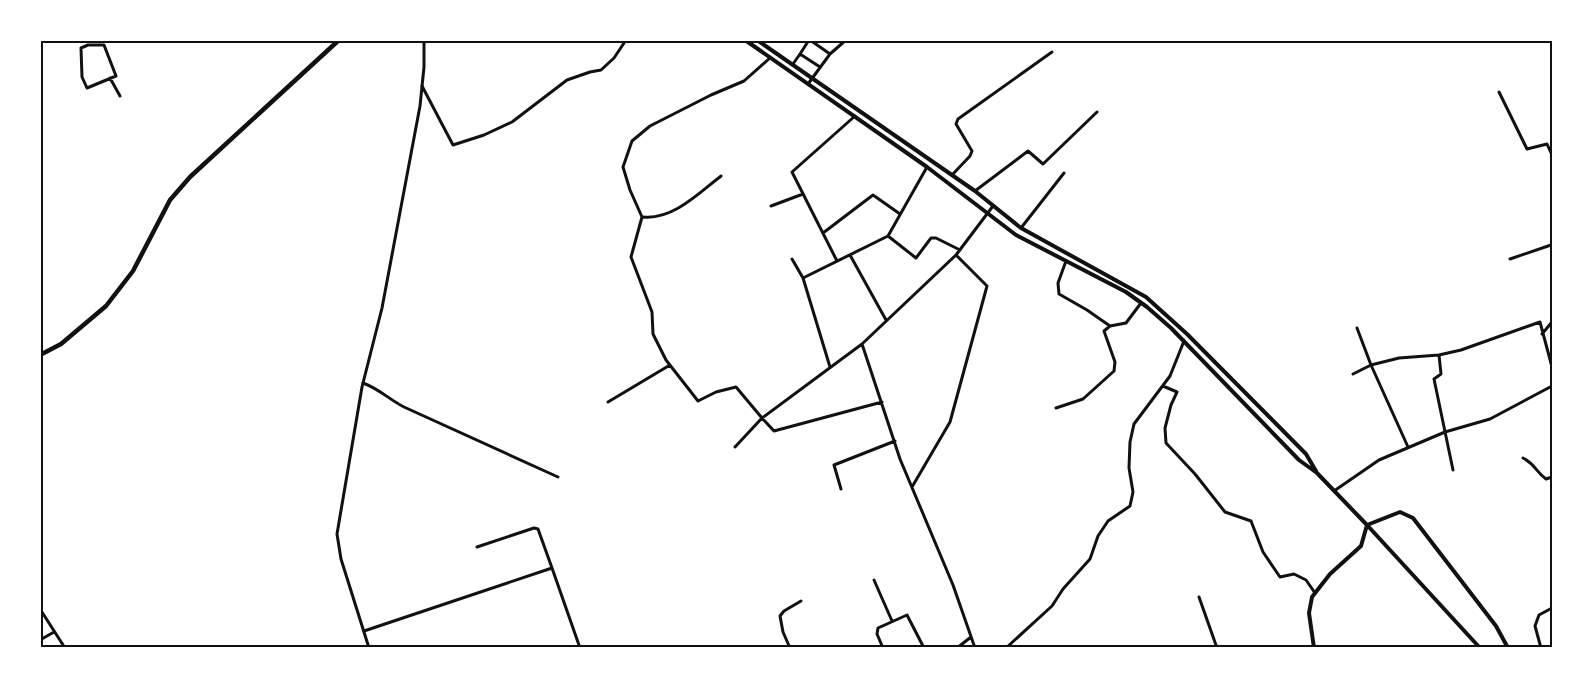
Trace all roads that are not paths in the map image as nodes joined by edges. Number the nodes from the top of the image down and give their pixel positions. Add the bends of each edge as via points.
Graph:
1 (86, 40) edge
2 (339, 40) edge
3 (424, 40) edge
4 (626, 40) edge
5 (745, 40) edge
6 (758, 40) edge
7 (809, 40) edge
8 (846, 40) edge
9 (88, 45) junction
10 (1052, 52) dead end
11 (800, 54) junction
12 (830, 54) junction
13 (770, 58) junction
14 (793, 64) junction
15 (820, 67) junction
16 (110, 78) junction
17 (813, 78) junction
18 (808, 84) junction
19 (422, 86) junction
20 (1499, 92) dead end
21 (120, 96) dead end
22 (1097, 112) dead end
23 (855, 116) junction
24 (1552, 155) edge
25 (927, 167) junction
26 (1064, 173) dead end
27 (721, 176) dead end
28 (951, 176) junction
29 (975, 191) junction
30 (803, 194) junction
31 (771, 206) dead end
32 (993, 206) junction
33 (900, 214) junction
34 (987, 214) junction
35 (642, 217) junction
36 (1021, 228) junction
37 (823, 233) junction
38 (888, 236) junction
39 (1552, 248) edge
40 (960, 250) junction
41 (850, 255) junction
42 (956, 255) junction
43 (792, 259) dead end
44 (1510, 259) dead end
45 (1066, 261) junction
46 (838, 262) junction
47 (803, 278) junction
48 (1141, 303) junction
49 (886, 320) junction
50 (1552, 322) edge
51 (1110, 326) junction
52 (1357, 328) dead end
53 (1542, 334) junction
54 (1184, 341) junction
55 (862, 344) junction
56 (40, 354) edge
57 (1439, 355) junction
58 (670, 365) junction
59 (1371, 365) junction
60 (830, 367) junction
61 (1552, 367) edge
62 (1353, 374) dead end
63 (1227, 375) junction
64 (1221, 380) junction
65 (363, 383) junction
66 (1163, 386) junction
67 (1552, 386) edge
68 (608, 402) dead end
69 (882, 402) junction
70 (1056, 408) dead end
71 (762, 418) junction
72 (1445, 432) junction
73 (895, 441) junction
74 (735, 447) dead end
75 (1408, 447) junction
76 (1523, 458) dead end
77 (1453, 470) dead end
78 (1317, 473) junction
79 (558, 477) dead end
80 (1552, 477) edge
81 (912, 487) junction
82 (841, 489) dead end
83 (1334, 490) junction
84 (1366, 525) junction
85 (477, 547) dead end
86 (552, 568) junction
87 (874, 580) dead end
88 (1315, 593) junction
89 (1199, 597) dead end
90 (801, 601) dead end
91 (1552, 608) edge
92 (40, 609) edge
93 (892, 621) junction
94 (364, 631) junction
95 (55, 632) junction
96 (971, 637) junction
97 (40, 640) edge
98 (65, 648) edge
99 (369, 648) edge
100 (580, 648) edge
101 (790, 648) edge
102 (883, 648) edge
103 (924, 648) edge
104 (957, 648) edge
105 (975, 648) edge
106 (1006, 648) edge
107 (1216, 648) edge
108 (1314, 648) edge
109 (1480, 648) edge
110 (1508, 648) edge
111 (1541, 648) edge

1 - 9 street
2 - 56 main road via 170,200 132,271 106,306 61,344
3 - 19 street
4 - 19 street via 601,70 567,80 512,122 453,145
5 - 13 main road
6 - 14 main road
7 - 11 street
7 - 12 street
8 - 12 street
9 - 16 street via 104,45 116,76
9 - 16 street via 81,48 82,77 87,88
10 - 28 street via 958,119 957,129 972,152
11 - 14 street
11 - 15 street
12 - 15 street
13 - 18 main road
13 - 35 street via 744,81 650,126 632,141 623,167
14 - 17 main road
15 - 17 street
16 - 21 street
17 - 18 street
17 - 28 main road
18 - 23 main road
19 - 65 street via 382,308
20 - 24 street via 1527,149 1547,144
22 - 29 street via 1043,164 1028,151
23 - 25 main road
23 - 30 street via 792,172
25 - 33 street
25 - 34 main road
26 - 36 street
27 - 35 street via 679,208
28 - 29 main road
29 - 32 main road
30 - 31 street
30 - 37 street
32 - 34 street
32 - 36 main road
33 - 37 street via 873,195
33 - 38 street
34 - 40 street
34 - 45 main road via 1016,235
35 - 58 street via 631,257 652,312 653,334
36 - 63 main road via 1146,297
37 - 46 street
38 - 40 street via 916,258 931,238
38 - 41 street
39 - 44 street via 1551,245
40 - 42 street
41 - 46 street
41 - 49 street
42 - 49 street
42 - 81 street via 987,286 950,422
43 - 47 street
45 - 48 main road
45 - 51 street via 1058,283 1059,294
46 - 47 street
47 - 60 street
48 - 51 street via 1126,323
48 - 54 main road
49 - 55 street
50 - 53 street
51 - 70 street via 1104,331 1115,362 1113,371 1083,399
52 - 59 street
53 - 57 street via 1540,322
53 - 61 street
54 - 64 main road
54 - 66 street
55 - 60 street
55 - 69 street
57 - 59 street
57 - 72 street via 1441,374 1434,379
58 - 68 street
58 - 71 street via 698,401 736,387
59 - 62 street
59 - 75 street
60 - 71 street
63 - 64 main road
63 - 78 main road via 1306,454
64 - 78 main road via 1299,460
65 - 79 street via 404,407
65 - 94 street via 336,534
66 - 88 street via 1178,392 1165,428 1166,443 1225,512 1251,521 1263,552 1280,577 1294,574 1306,580
66 - 106 street via 1134,424 1130,442 1130,506 1108,521 1090,558 1052,606
67 - 72 street via 1490,418
69 - 71 street via 774,431
69 - 73 street
71 - 74 street
72 - 75 street
72 - 77 street
73 - 81 street
73 - 82 street via 834,465
75 - 83 street via 1379,460
76 - 80 street via 1546,479
78 - 83 main road
81 - 96 street
83 - 84 main road
84 - 88 main road via 1361,546
84 - 109 main road
84 - 110 main road via 1400,512 1413,518 1496,626
85 - 86 street via 538,529
86 - 94 street
86 - 100 street
87 - 93 street
88 - 108 main road via 1309,613
89 - 107 street
90 - 101 street via 780,616
91 - 111 street via 1539,615 1535,626
92 - 95 street
93 - 102 street via 878,627
93 - 103 street via 907,615
94 - 99 street
95 - 97 street
95 - 98 street
96 - 104 street
96 - 105 street

